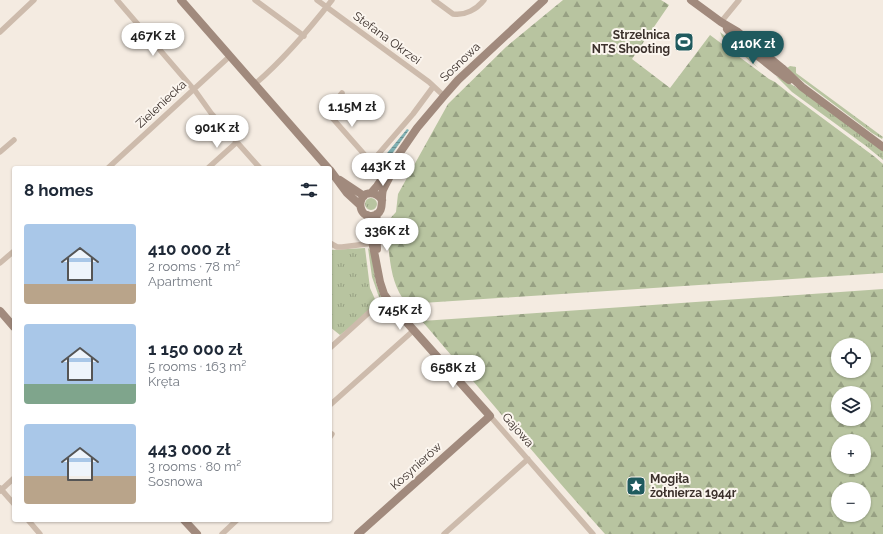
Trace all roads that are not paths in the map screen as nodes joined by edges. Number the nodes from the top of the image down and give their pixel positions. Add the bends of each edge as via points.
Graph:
1 (34, 0) edge
2 (117, 0) edge
3 (181, 0) edge
4 (255, 0) edge
5 (317, 0) edge
6 (332, 0) edge
7 (434, 0) edge
8 (484, 0) edge
9 (544, 0) edge
10 (691, 0) edge
11 (739, 0) edge
12 (327, 7) junction
13 (721, 22) junction
14 (0, 32) edge
15 (304, 36) junction
16 (230, 56) junction
17 (255, 84) junction
18 (433, 87) junction
19 (193, 90) junction
20 (342, 93) dead end
21 (444, 96) junction
22 (14, 140) dead end
23 (237, 142) junction
24 (883, 146) edge
25 (402, 150) junction
26 (0, 152) edge
27 (371, 162) junction
28 (110, 166) edge
29 (210, 166) edge
30 (258, 166) edge
31 (327, 166) edge
32 (332, 172) edge
33 (332, 172) edge
34 (364, 174) dead end
35 (368, 194) junction
36 (382, 200) junction
37 (360, 205) junction
38 (377, 214) junction
39 (367, 215) junction
40 (375, 243) junction
41 (332, 244) edge
42 (12, 253) edge
43 (0, 263) edge
44 (388, 300) junction
45 (0, 311) edge
46 (12, 325) edge
47 (414, 330) junction
48 (332, 346) edge
49 (332, 403) edge
50 (490, 416) junction
51 (528, 459) junction
52 (12, 480) edge
53 (0, 490) edge
54 (12, 502) edge
55 (30, 522) edge
56 (186, 522) edge
57 (235, 522) edge
58 (40, 534) edge
59 (197, 534) edge
60 (222, 534) edge
61 (358, 534) edge
62 (444, 534) edge
63 (593, 534) edge

1 - 14 street
2 - 19 street
3 - 16 street
4 - 15 street
5 - 12 street, Stefana Okrzei
6 - 12 street
7 - 8 street via 454,14 474,10
9 - 21 street, Sosnowa
10 - 13 street
11 - 13 street
12 - 15 street
12 - 18 street, Stefana Okrzei
13 - 24 street via 734,37 778,72
15 - 17 street via 282,61
16 - 17 street
16 - 19 street, Zieleniecka
17 - 31 street
18 - 21 street, Stefana Okrzei
18 - 27 street, Sosnowa
19 - 23 street
19 - 28 street, Zieleniecka
20 - 27 street via 327,112
21 - 25 street, Sosnowa
22 - 26 street
23 - 29 street
23 - 30 street
25 - 35 street, Sosnowa
25 - 36 street, Sosnowa via 383,191
27 - 34 street, Sosnowa via 364,168
32 - 35 street via 349,187
33 - 37 street via 347,193
35 - 36 street via 376,194
35 - 37 street via 361,200
36 - 38 street via 382,208
37 - 39 street
38 - 39 street
38 - 40 street, Gajowa
39 - 40 street, Gajowa
40 - 41 street via 342,247
40 - 44 street, Gajowa via 380,282
42 - 43 street
44 - 47 street, Gajowa
44 - 48 street via 374,308
45 - 46 street
47 - 49 street
47 - 50 street, Gajowa
50 - 51 street, Gajowa
50 - 61 street, Kosynierów
51 - 62 street
51 - 63 street, Gajowa
52 - 53 street
53 - 54 street
55 - 58 street
56 - 59 street
57 - 60 street

